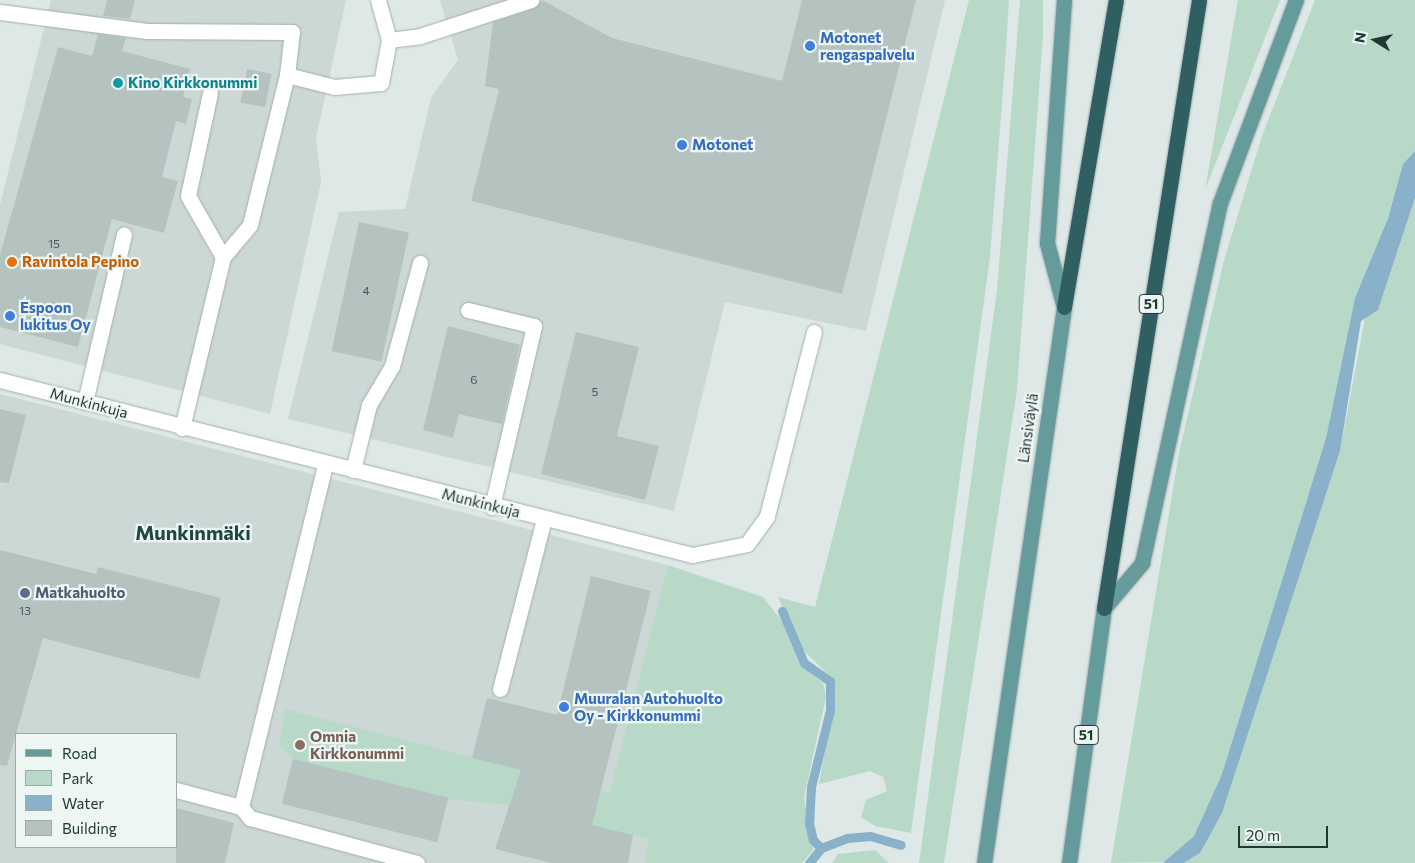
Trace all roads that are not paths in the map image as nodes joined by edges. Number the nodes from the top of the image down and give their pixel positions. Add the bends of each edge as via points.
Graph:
1 (378, 0) edge
2 (531, 0) edge
3 (1064, 0) edge
4 (1116, 0) edge
5 (1199, 0) edge
6 (1296, 0) edge
7 (0, 12) edge
8 (389, 40) junction
9 (287, 76) junction
10 (210, 93) dead end
11 (124, 234) dead end
12 (223, 257) junction
13 (420, 264) dead end
14 (1064, 307) junction
15 (468, 310) dead end
16 (814, 332) dead end
17 (0, 380) edge
18 (84, 402) junction
19 (182, 428) junction
20 (325, 464) junction
21 (353, 470) junction
22 (492, 507) junction
23 (544, 519) junction
24 (1104, 608) junction
25 (500, 689) dead end
26 (178, 791) edge
27 (242, 807) junction
28 (416, 863) edge
29 (984, 863) edge
30 (1069, 863) edge

1 - 8 street
2 - 8 street via 420,36
3 - 14 main road via 1047,242
4 - 14 highway, Länsiväylä
5 - 24 highway, 51
6 - 24 main road via 1220,203 1142,563
7 - 9 street via 147,31 292,32
8 - 9 street via 381,83 334,87
9 - 12 street via 250,225
10 - 12 street via 188,196
11 - 18 street
12 - 19 street
13 - 21 street via 392,366 369,404
14 - 29 main road, Länsiväylä
15 - 22 street via 534,326
16 - 23 street, Munkinkuja via 767,516 746,544 692,555
17 - 18 street, Munkinkuja
18 - 19 street, Munkinkuja
19 - 20 street, Munkinkuja
20 - 21 street, Munkinkuja
20 - 27 street
21 - 22 street, Munkinkuja
22 - 23 street, Munkinkuja
23 - 25 street
24 - 30 main road, 51
26 - 27 street
27 - 28 street via 250,818

